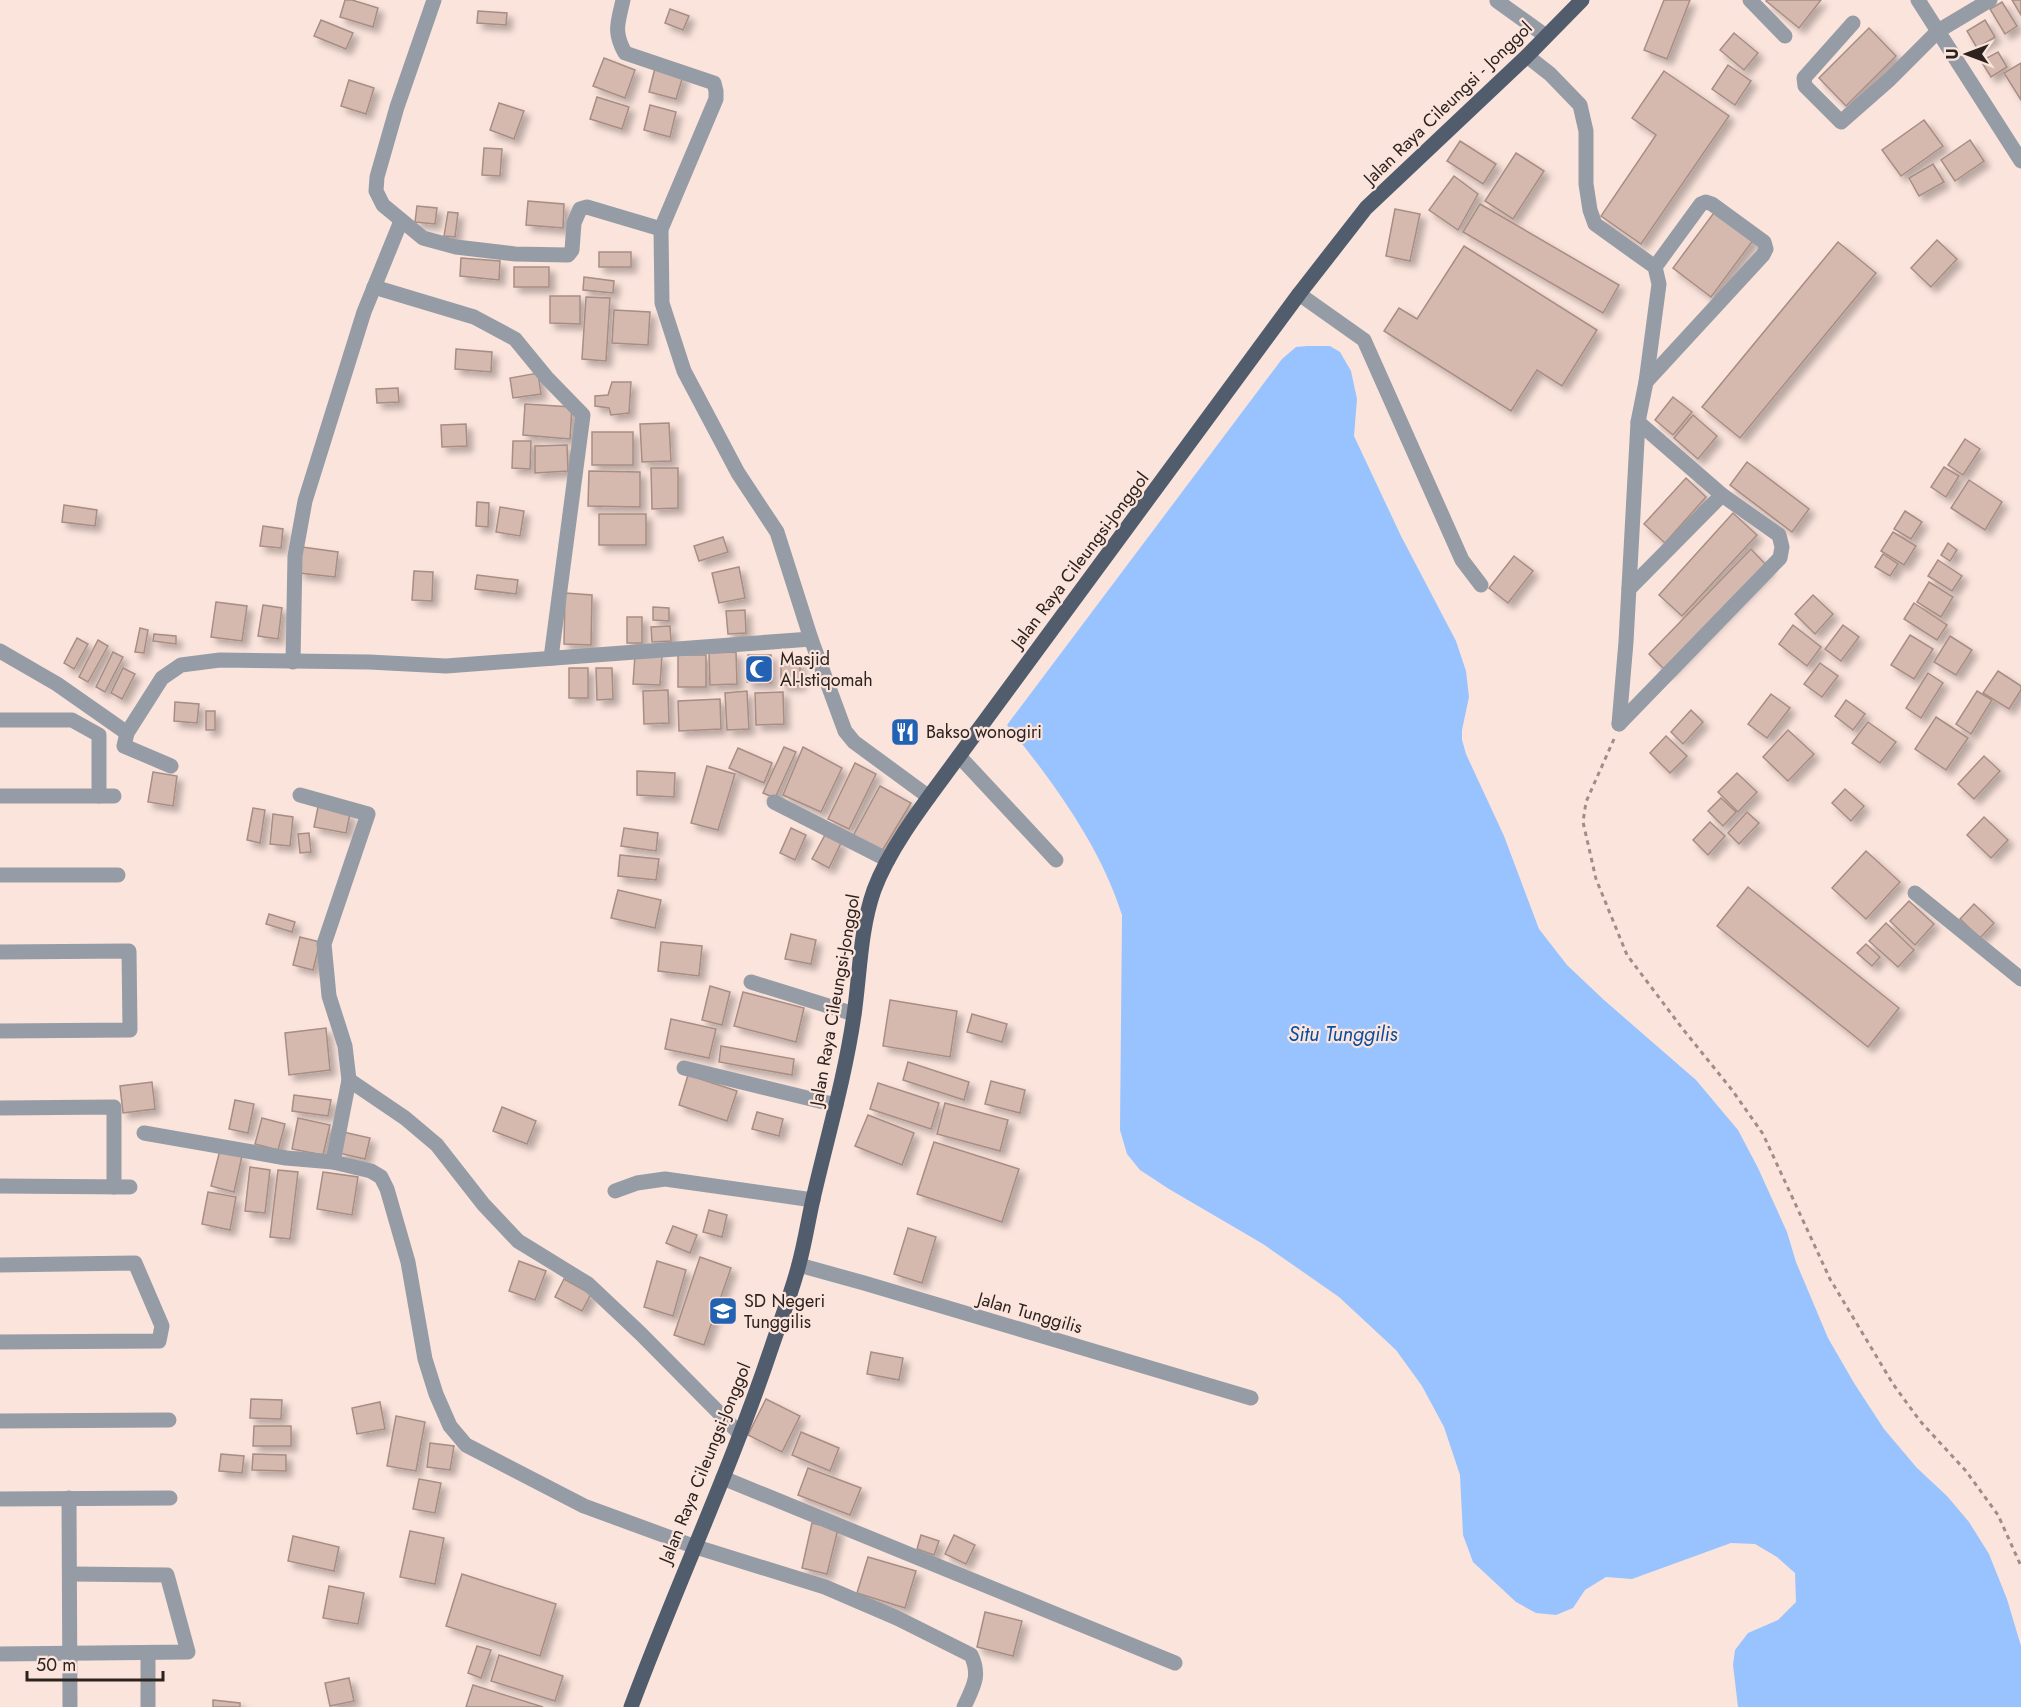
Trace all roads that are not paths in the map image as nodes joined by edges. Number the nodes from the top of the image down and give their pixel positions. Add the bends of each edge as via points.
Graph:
1 (434, 0) edge
2 (623, 0) edge
3 (1581, 0) edge
4 (1750, 0) edge
5 (1918, 0) edge
6 (1990, 0) edge
7 (1497, 1) edge
8 (1853, 23) dead end
9 (1938, 31) junction
10 (1546, 36) junction
11 (1785, 36) dead end
12 (1527, 56) junction
13 (2021, 161) edge
14 (1366, 208) joint
15 (401, 221) junction
16 (661, 229) junction
17 (1655, 267) junction
18 (374, 286) junction
19 (1299, 294) junction
20 (1646, 382) junction
21 (1638, 422) junction
22 (1722, 495) junction
23 (1481, 585) dead end
24 (1629, 588) junction
25 (810, 639) junction
26 (0, 651) edge
27 (551, 658) junction
28 (293, 662) junction
29 (0, 720) edge
30 (127, 733) junction
31 (959, 756) junction
32 (171, 766) dead end
33 (300, 795) dead end
34 (0, 796) edge
35 (929, 797) junction
36 (774, 802) dead end
37 (888, 860) junction
38 (1056, 860) dead end
39 (118, 874) dead end
40 (0, 875) edge
41 (1916, 893) dead end
42 (0, 952) edge
43 (2019, 973) edge
44 (751, 982) dead end
45 (854, 1014) junction
46 (0, 1031) edge
47 (684, 1068) dead end
48 (348, 1080) junction
49 (836, 1105) junction
50 (0, 1108) edge
51 (144, 1133) dead end
52 (333, 1162) junction
53 (0, 1186) edge
54 (615, 1191) dead end
55 (813, 1200) junction
56 (0, 1265) edge
57 (799, 1266) junction
58 (0, 1342) edge
59 (1251, 1398) dead end
60 (0, 1420) edge
61 (169, 1420) dead end
62 (740, 1434) junction
63 (723, 1478) junction
64 (69, 1498) junction
65 (170, 1498) dead end
66 (0, 1499) edge
67 (693, 1546) junction
68 (70, 1574) junction
69 (70, 1653) junction
70 (148, 1653) junction
71 (0, 1654) edge
72 (1174, 1663) dead end
73 (70, 1707) edge
74 (148, 1707) edge
75 (631, 1707) edge
76 (964, 1707) edge

1 - 15 street via 377,177 376,191
2 - 16 street via 617,25 618,40 625,53 714,83 716,91
3 - 10 main road, Jalan Raya Cileungsi - Jonggol
4 - 11 street
5 - 9 street
6 - 9 street
7 - 10 street
8 - 9 street via 1804,78 1805,86 1841,122
9 - 13 street
10 - 12 main road, Jalan Raya Cileungsi - Jonggol
12 - 14 main road, Jalan Raya Cileungsi - Jonggol
12 - 17 street via 1580,105 1586,131 1586,184 1595,224
14 - 19 main road, Jalan Raya Cileungsi-Jonggol
15 - 16 street via 423,238 456,247 559,256 572,250 574,223 580,209 587,207
15 - 18 street
16 - 25 street via 662,303 684,371 738,473 777,532
17 - 20 street via 1659,284
17 - 20 street via 1701,204 1707,202 1764,243 1766,249
18 - 27 street via 474,317 515,339 584,415
18 - 28 street via 305,501 296,556
19 - 23 street via 1364,340 1462,560
19 - 31 main road, Jalan Raya Cileungsi-Jonggol
20 - 21 street
21 - 22 street
21 - 24 street
22 - 24 street
22 - 24 street via 1779,535 1780,558 1619,724
25 - 27 street
25 - 35 street via 845,731 854,742
26 - 30 street via 57,684
27 - 28 street via 446,666
28 - 30 street via 220,660 181,665 162,678
29 - 34 street via 72,720 99,735 107,796
30 - 32 street via 124,746
31 - 35 main road, Jalan Raya Cileungsi-Jonggol
31 - 38 street
33 - 48 street via 368,814 324,944 329,996 345,1046
35 - 37 main road, Jalan Raya Cileungsi-Jonggol
36 - 37 street
37 - 45 main road, Jalan Raya Cileungsi-Jonggol via 867,915
39 - 40 street
41 - 43 street
42 - 46 street via 129,951 130,1030
44 - 45 street
45 - 49 main road, Jalan Raya Cileungsi-Jonggol
47 - 49 street
48 - 52 street
48 - 62 street via 437,1145 518,1241 588,1284
49 - 55 main road, Jalan Raya Cileungsi-Jonggol
50 - 53 street via 114,1107 122,1187
51 - 52 street via 286,1158
52 - 67 street via 371,1171 381,1177 387,1189 408,1262 425,1359 450,1426 466,1445 584,1506
54 - 55 street via 664,1179
55 - 57 main road, Jalan Raya Cileungsi-Jonggol
56 - 58 street via 135,1263 162,1326 159,1341
57 - 59 street, Jalan Tunggilis
57 - 62 main road, Jalan Raya Cileungsi-Jonggol
60 - 61 street
62 - 63 main road, Jalan Raya Cileungsi-Jonggol
63 - 67 main road, Jalan Raya Cileungsi-Jonggol
63 - 72 street
64 - 65 street
64 - 66 street
64 - 68 street
67 - 75 main road, Jalan Raya Cileungsi-Jonggol
67 - 76 street via 825,1587 971,1655 977,1666 975,1681
68 - 69 street
68 - 70 street via 167,1575 188,1652
69 - 70 street
69 - 71 street
69 - 73 street
70 - 74 street

